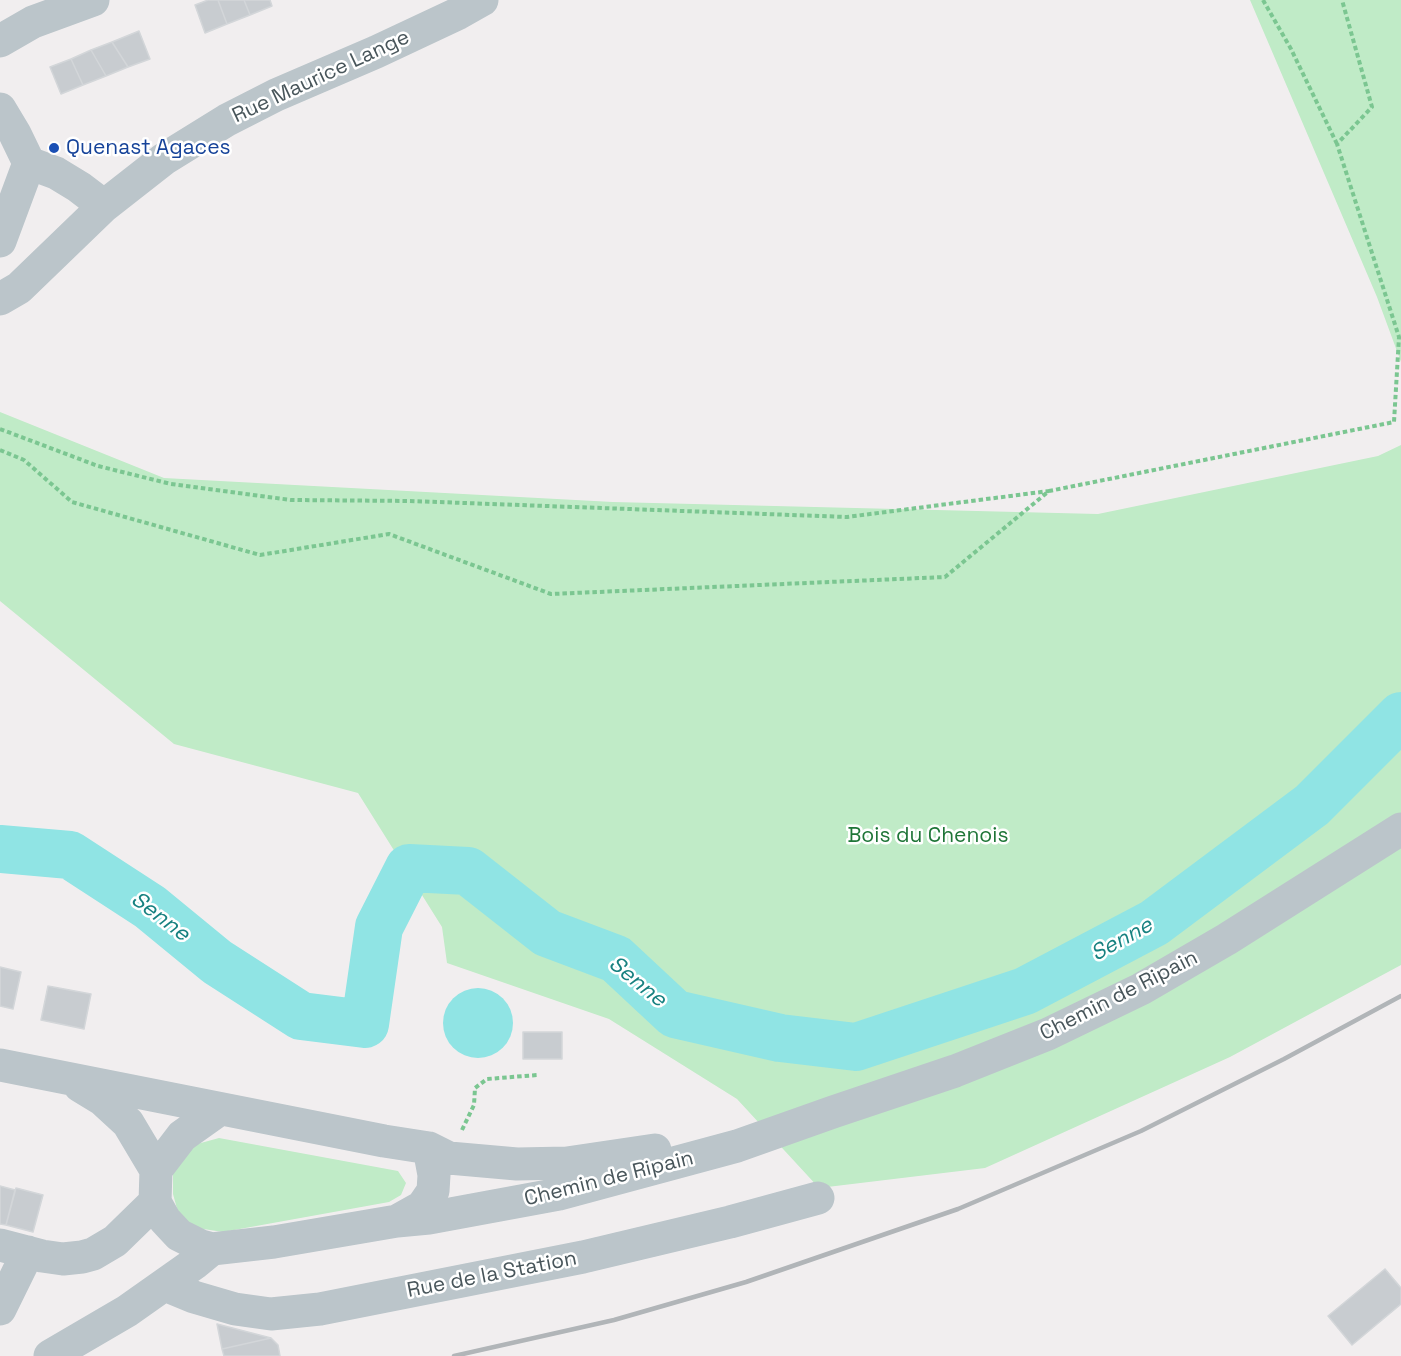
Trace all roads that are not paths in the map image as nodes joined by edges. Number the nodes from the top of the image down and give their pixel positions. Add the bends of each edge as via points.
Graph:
1 (93, 0) edge
2 (482, 0) edge
3 (0, 41) edge
4 (0, 109) edge
5 (29, 163) junction
6 (104, 206) junction
7 (0, 241) edge
8 (0, 299) edge
9 (1401, 829) edge
10 (0, 1065) edge
11 (71, 1080) junction
12 (220, 1109) junction
13 (816, 1119) junction
14 (439, 1153) junction
15 (155, 1186) junction
16 (818, 1198) dead end
17 (397, 1221) junction
18 (14, 1249) edge
19 (212, 1249) junction
20 (165, 1285) junction
21 (0, 1309) edge
22 (50, 1356) edge

1 - 3 street via 33,22
2 - 6 street, Rue Maurice Lange via 227,120 164,159
4 - 5 street
5 - 6 street via 56,173
5 - 7 street
6 - 8 street, Rue Maurice Lange via 19,288
9 - 13 street, Chemin de Ripain via 1141,989 1048,1034
10 - 11 street, Chemin de Ripain
11 - 12 street, Chemin de Ripain
11 - 15 street, Chemin de Ripain via 103,1100 128,1123
12 - 14 street, Chemin de Ripain
12 - 15 street via 182,1136
13 - 14 street, Chemin de Ripain via 567,1163 517,1164
13 - 17 street, Chemin de Ripain via 737,1146 559,1194
14 - 17 street, Chemin de Ripain via 433,1191 422,1207
15 - 18 street via 115,1241 93,1254 63,1259
15 - 19 street via 165,1220 179,1235
16 - 20 street, Rue de la Station via 583,1257 320,1310 271,1314 235,1309
17 - 19 street, Chemin de Ripain
18 - 21 street
19 - 20 street
20 - 22 street

